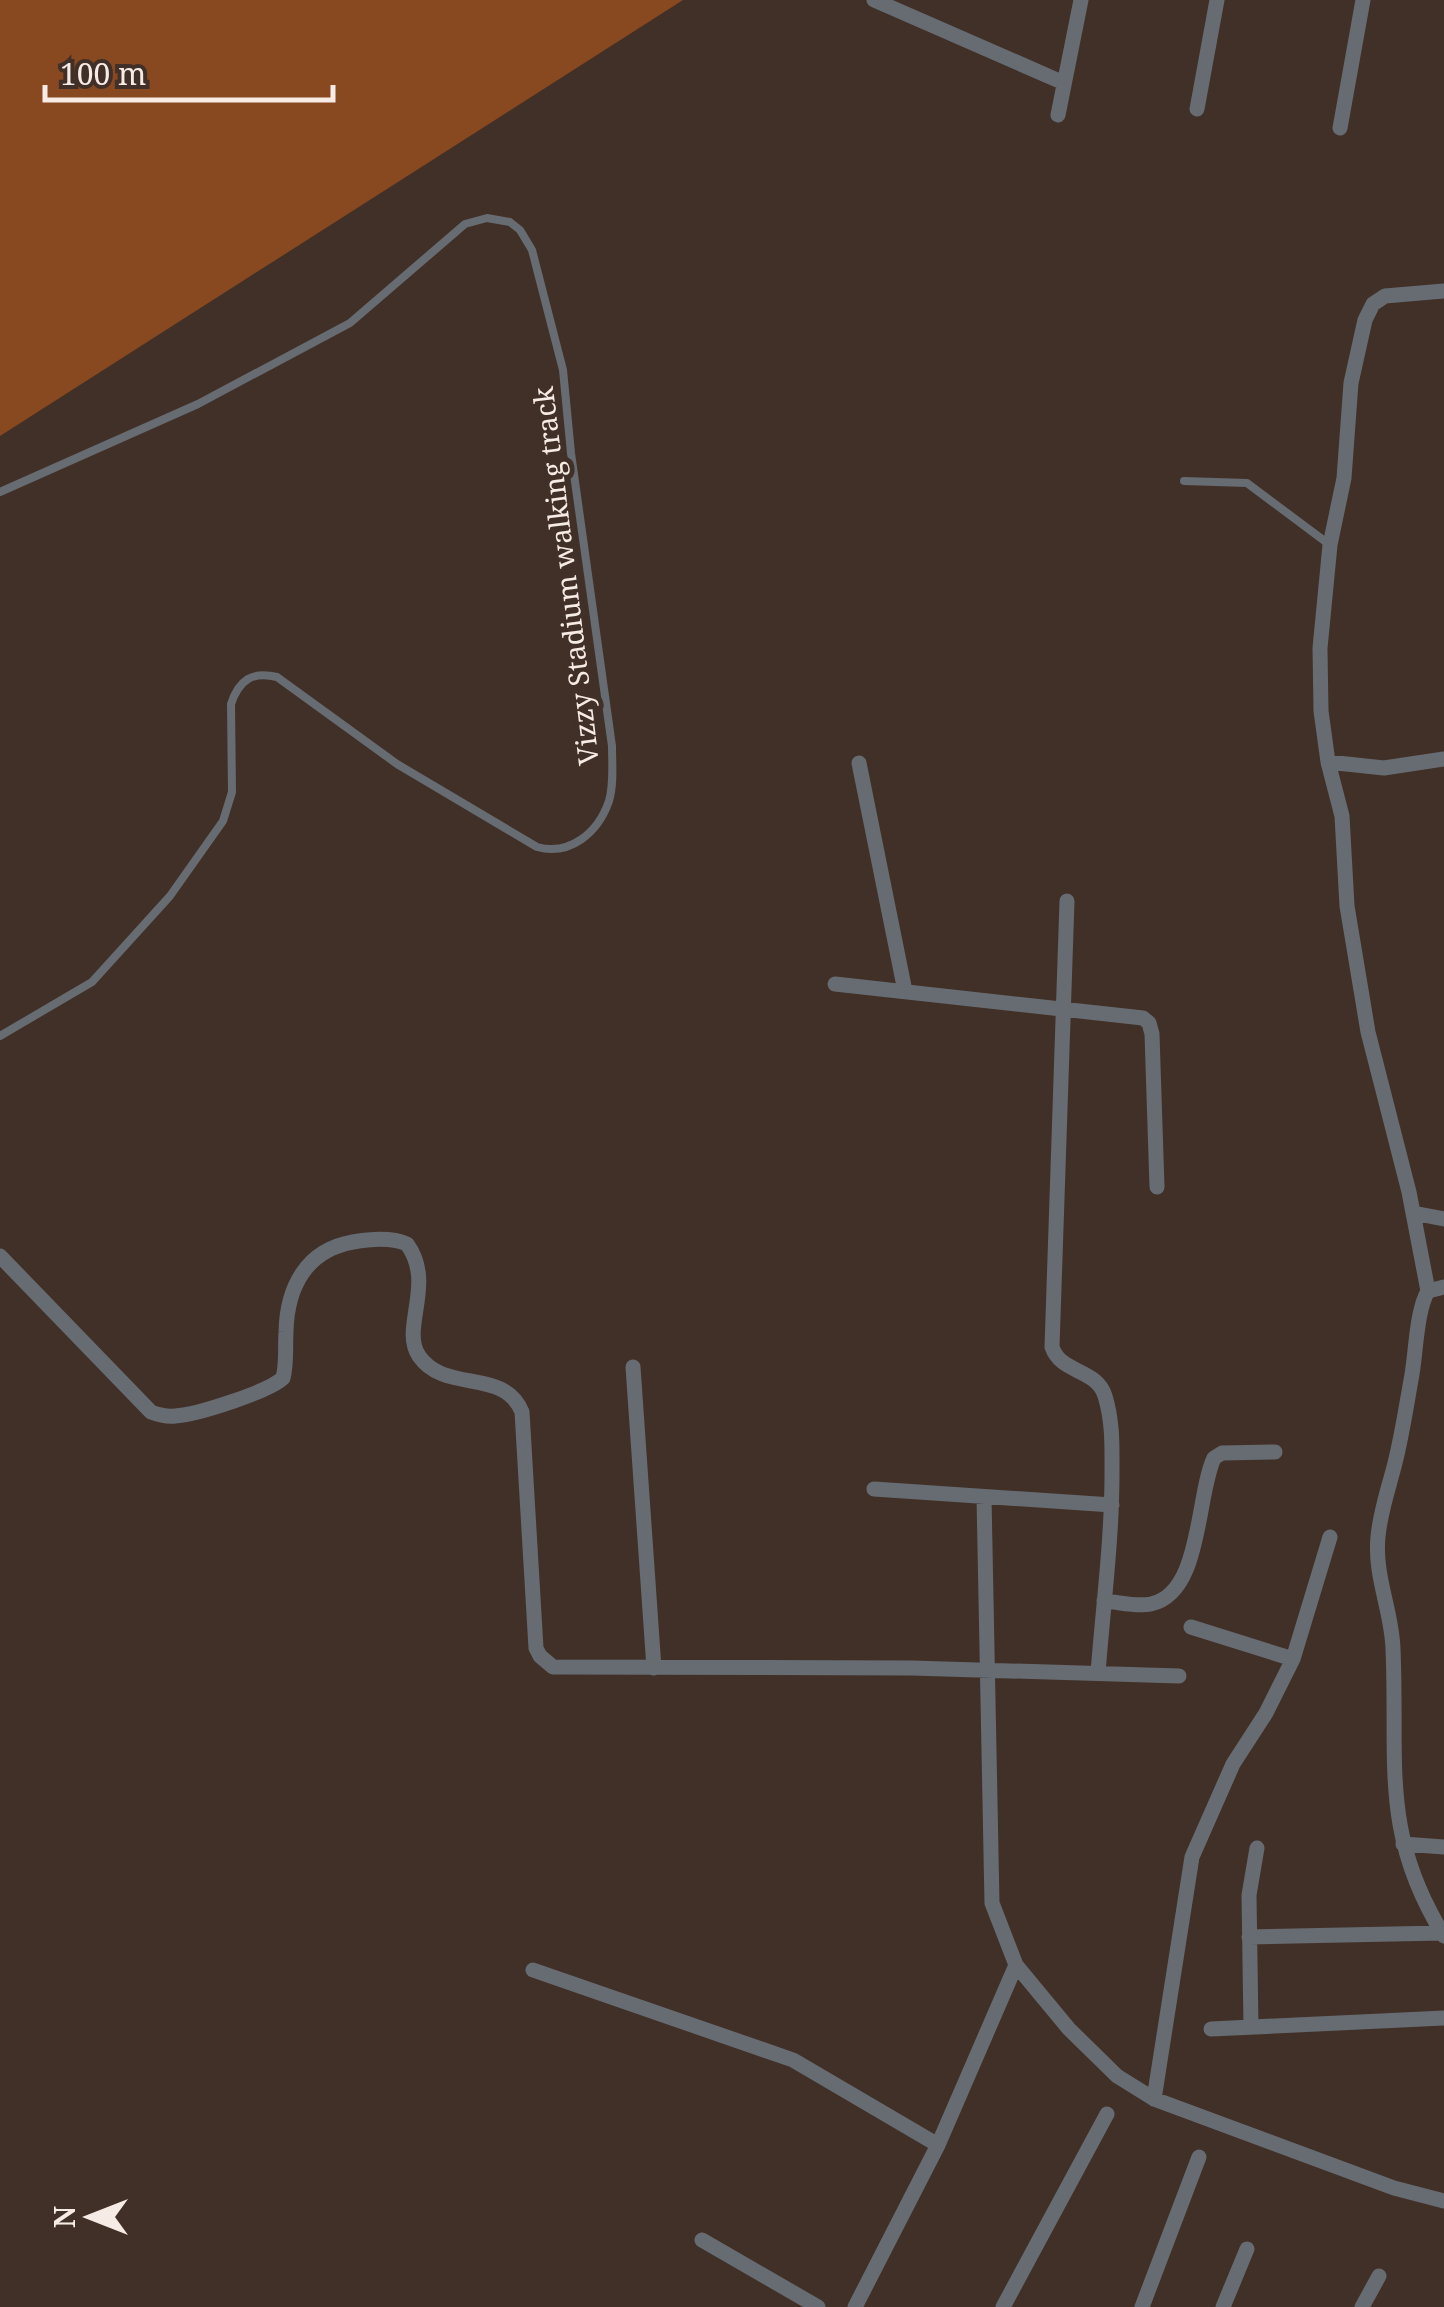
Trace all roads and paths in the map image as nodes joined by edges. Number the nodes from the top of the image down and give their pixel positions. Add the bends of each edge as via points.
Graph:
1 (874, 0) edge
2 (1081, 0) edge
3 (1218, 0) edge
4 (1363, 0) edge
5 (1064, 82) junction
6 (1197, 109) dead end
7 (1058, 115) dead end
8 (1340, 128) dead end
9 (1444, 291) edge
10 (1184, 481) dead end
11 (0, 492) edge
12 (1330, 545) junction
13 (1444, 759) edge
14 (859, 762) dead end
15 (1328, 762) junction
16 (1066, 901) dead end
17 (835, 984) dead end
18 (904, 991) junction
19 (1063, 1007) junction
20 (0, 1036) edge
21 (1156, 1187) dead end
22 (1413, 1213) junction
23 (1444, 1219) edge
24 (0, 1256) edge
25 (1436, 1289) edge
26 (632, 1367) dead end
27 (1275, 1452) dead end
28 (874, 1489) dead end
29 (984, 1496) junction
30 (1112, 1505) junction
31 (1330, 1537) dead end
32 (1104, 1601) junction
33 (1191, 1627) dead end
34 (1293, 1660) junction
35 (654, 1668) junction
36 (987, 1670) junction
37 (1098, 1674) junction
38 (1179, 1676) dead end
39 (1403, 1844) junction
40 (1256, 1848) dead end
41 (1444, 1848) edge
42 (1443, 1934) edge
43 (1249, 1937) junction
44 (1016, 1966) junction
45 (533, 1970) dead end
46 (1444, 2018) edge
47 (1251, 2027) junction
48 (1211, 2029) dead end
49 (1154, 2100) junction
50 (1107, 2114) dead end
51 (938, 2145) junction
52 (1199, 2157) dead end
53 (1444, 2200) edge
54 (702, 2240) dead end
55 (1247, 2249) dead end
56 (1379, 2276) dead end
57 (818, 2307) edge
58 (854, 2307) edge
59 (1003, 2307) edge
60 (1142, 2307) edge
61 (1222, 2307) edge
62 (1362, 2307) edge

1 - 5 street
2 - 5 street
3 - 6 street
4 - 8 street
5 - 7 street
9 - 12 street via 1385,296 1368,311 1351,383 1344,478
10 - 12 lane via 1248,483
11 - 20 lane, Vizzy Stadium walking track via 198,404 350,323 474,219 510,222 532,250 563,370 612,746 609,800 590,832 552,851 397,764 278,677 246,678 231,704 232,792 223,820 170,896 92,982
12 - 15 street via 1320,648
13 - 15 street via 1384,768
14 - 18 street
15 - 22 street via 1342,816 1347,906 1368,1032
16 - 19 street
17 - 18 street
18 - 19 street
19 - 21 street via 1148,1023
19 - 30 street via 1052,1346 1065,1364 1093,1376 1105,1395 1112,1424
22 - 23 street
22 - 25 street
24 - 35 street via 150,1412 180,1416 283,1378 288,1309 313,1258 352,1242 407,1244 419,1266 414,1341 420,1357 447,1376 503,1388 522,1412 540,1656 554,1667
25 - 39 street via 1422,1305 1378,1532 1393,1644 1394,1783
26 - 35 street
27 - 32 street via 1214,1458 1188,1566 1169,1595 1148,1605
28 - 29 street
29 - 30 street
29 - 36 street
30 - 32 street
31 - 34 street
32 - 37 street
33 - 34 street
34 - 49 street via 1233,1764 1192,1857
35 - 36 street
36 - 37 street
36 - 44 street via 992,1903
37 - 38 street
39 - 41 street
39 - 42 street via 1425,1906
40 - 43 street
42 - 43 street
43 - 47 street
44 - 49 street via 1117,2076
44 - 51 street
45 - 51 street via 793,2060
46 - 47 street
47 - 48 street
49 - 53 street
50 - 59 street
51 - 58 street
52 - 60 street
54 - 57 street
55 - 61 street
56 - 62 street

